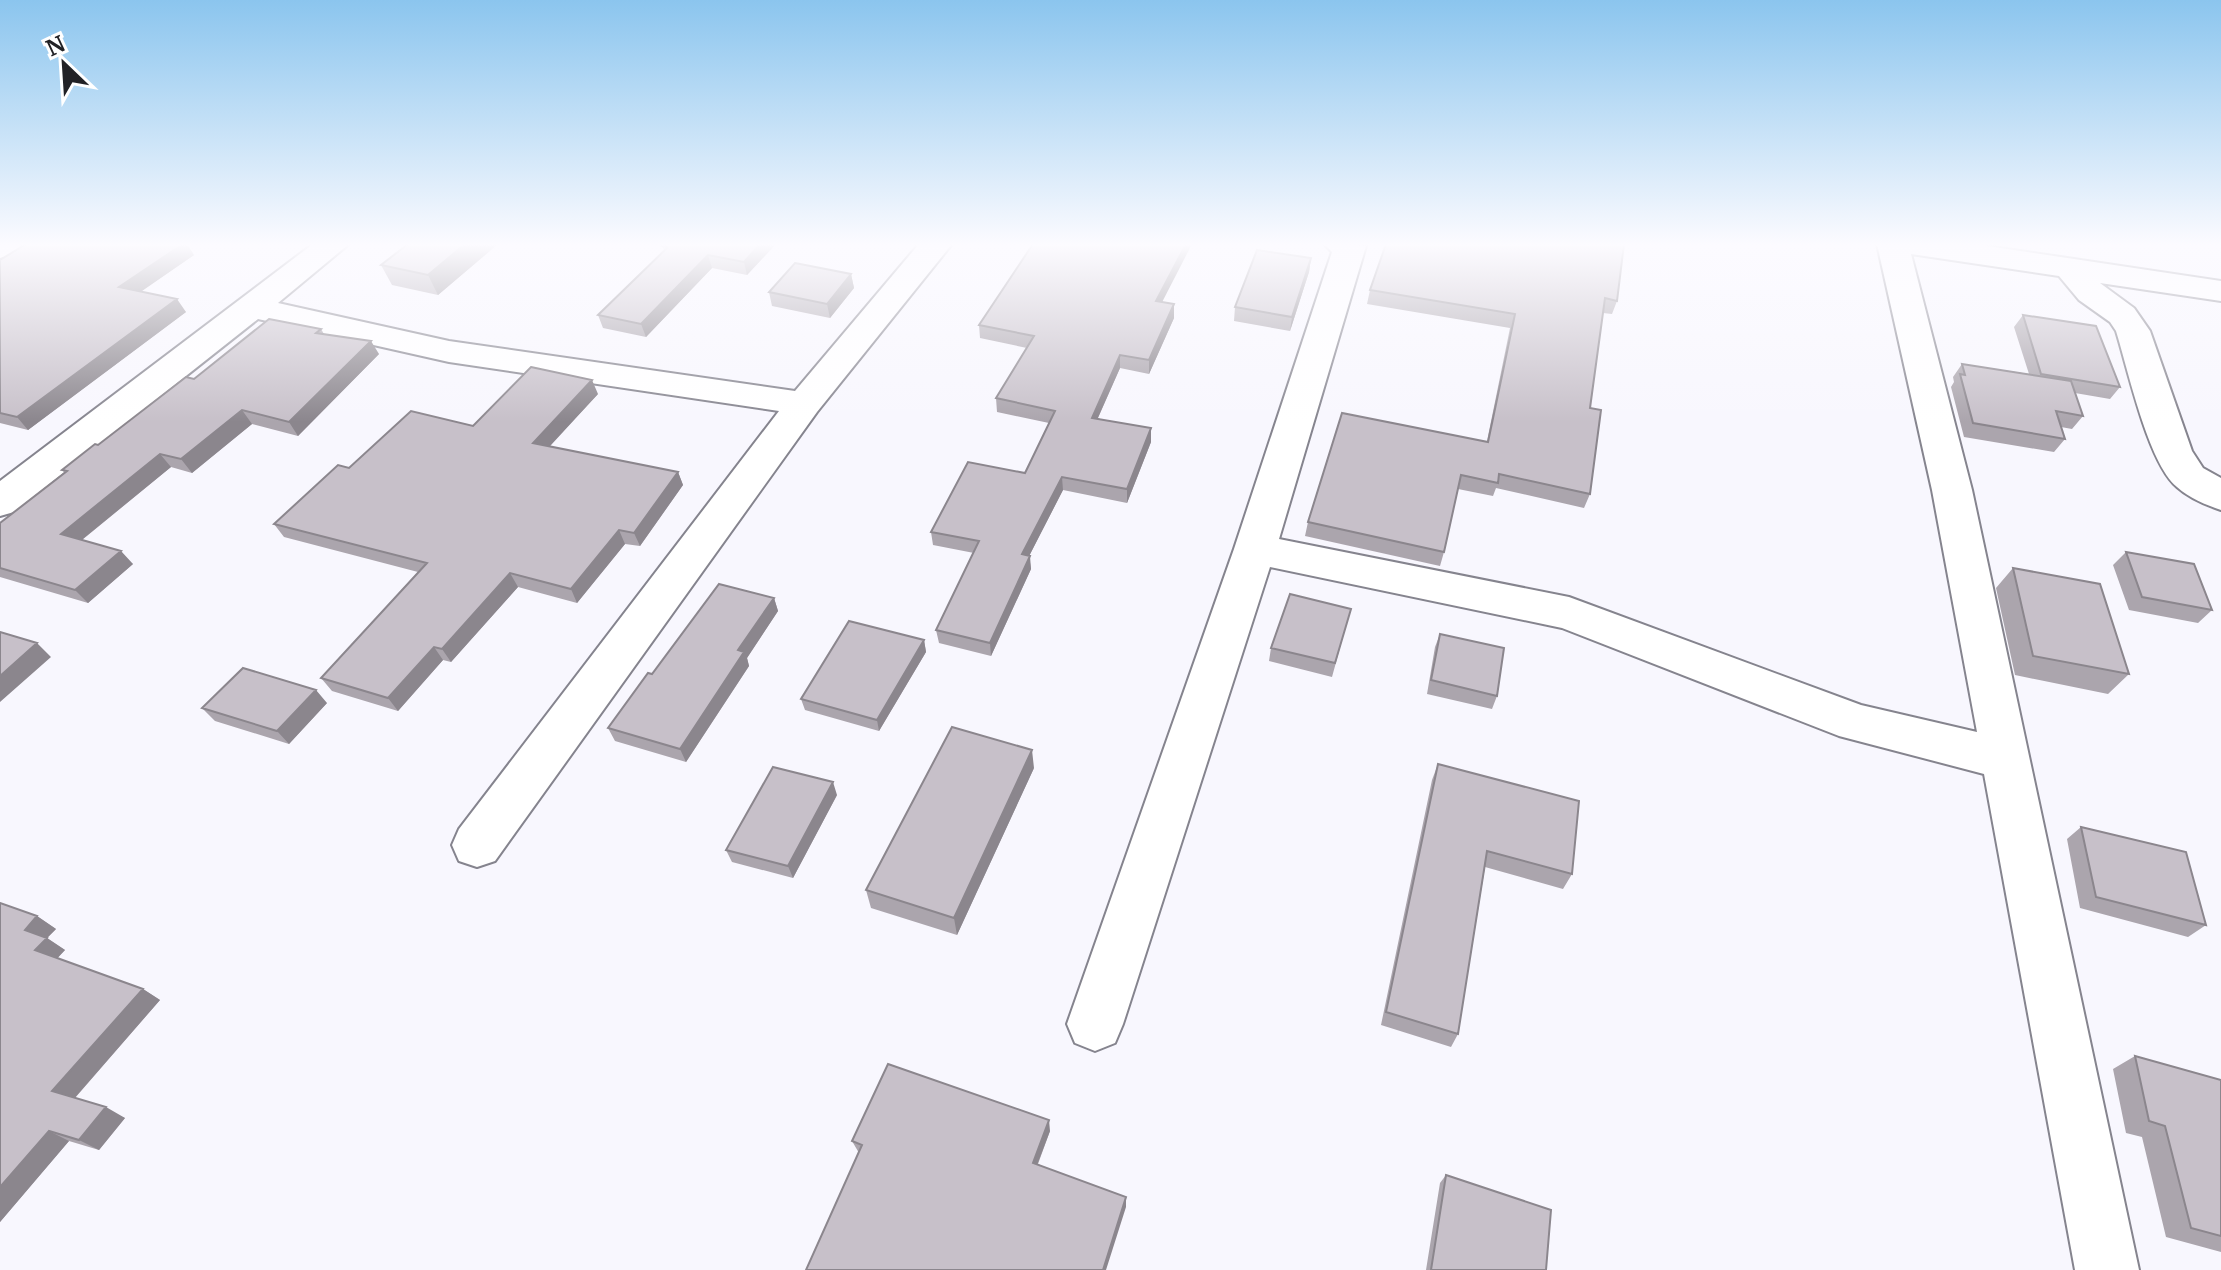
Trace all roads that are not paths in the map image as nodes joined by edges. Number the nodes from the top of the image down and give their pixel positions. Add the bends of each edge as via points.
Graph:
1 (255, 303) edge
2 (887, 303) edge
3 (1332, 303) edge
4 (1907, 303) edge
5 (2105, 303) edge
6 (251, 307) junction
7 (804, 404) junction
8 (2221, 496) edge
9 (0, 502) edge
10 (1255, 549) junction
11 (2005, 759) junction
12 (477, 845) dead end
13 (1095, 1024) dead end
14 (2107, 1270) edge

1 - 6 street
2 - 7 street
3 - 10 street
4 - 11 street via 1952,490
5 - 8 street via 2133,331 2173,452 2189,477
6 - 7 street via 349,333 474,356
6 - 9 street
7 - 12 street
10 - 11 street via 1569,613 1856,723
10 - 13 street
11 - 14 street

